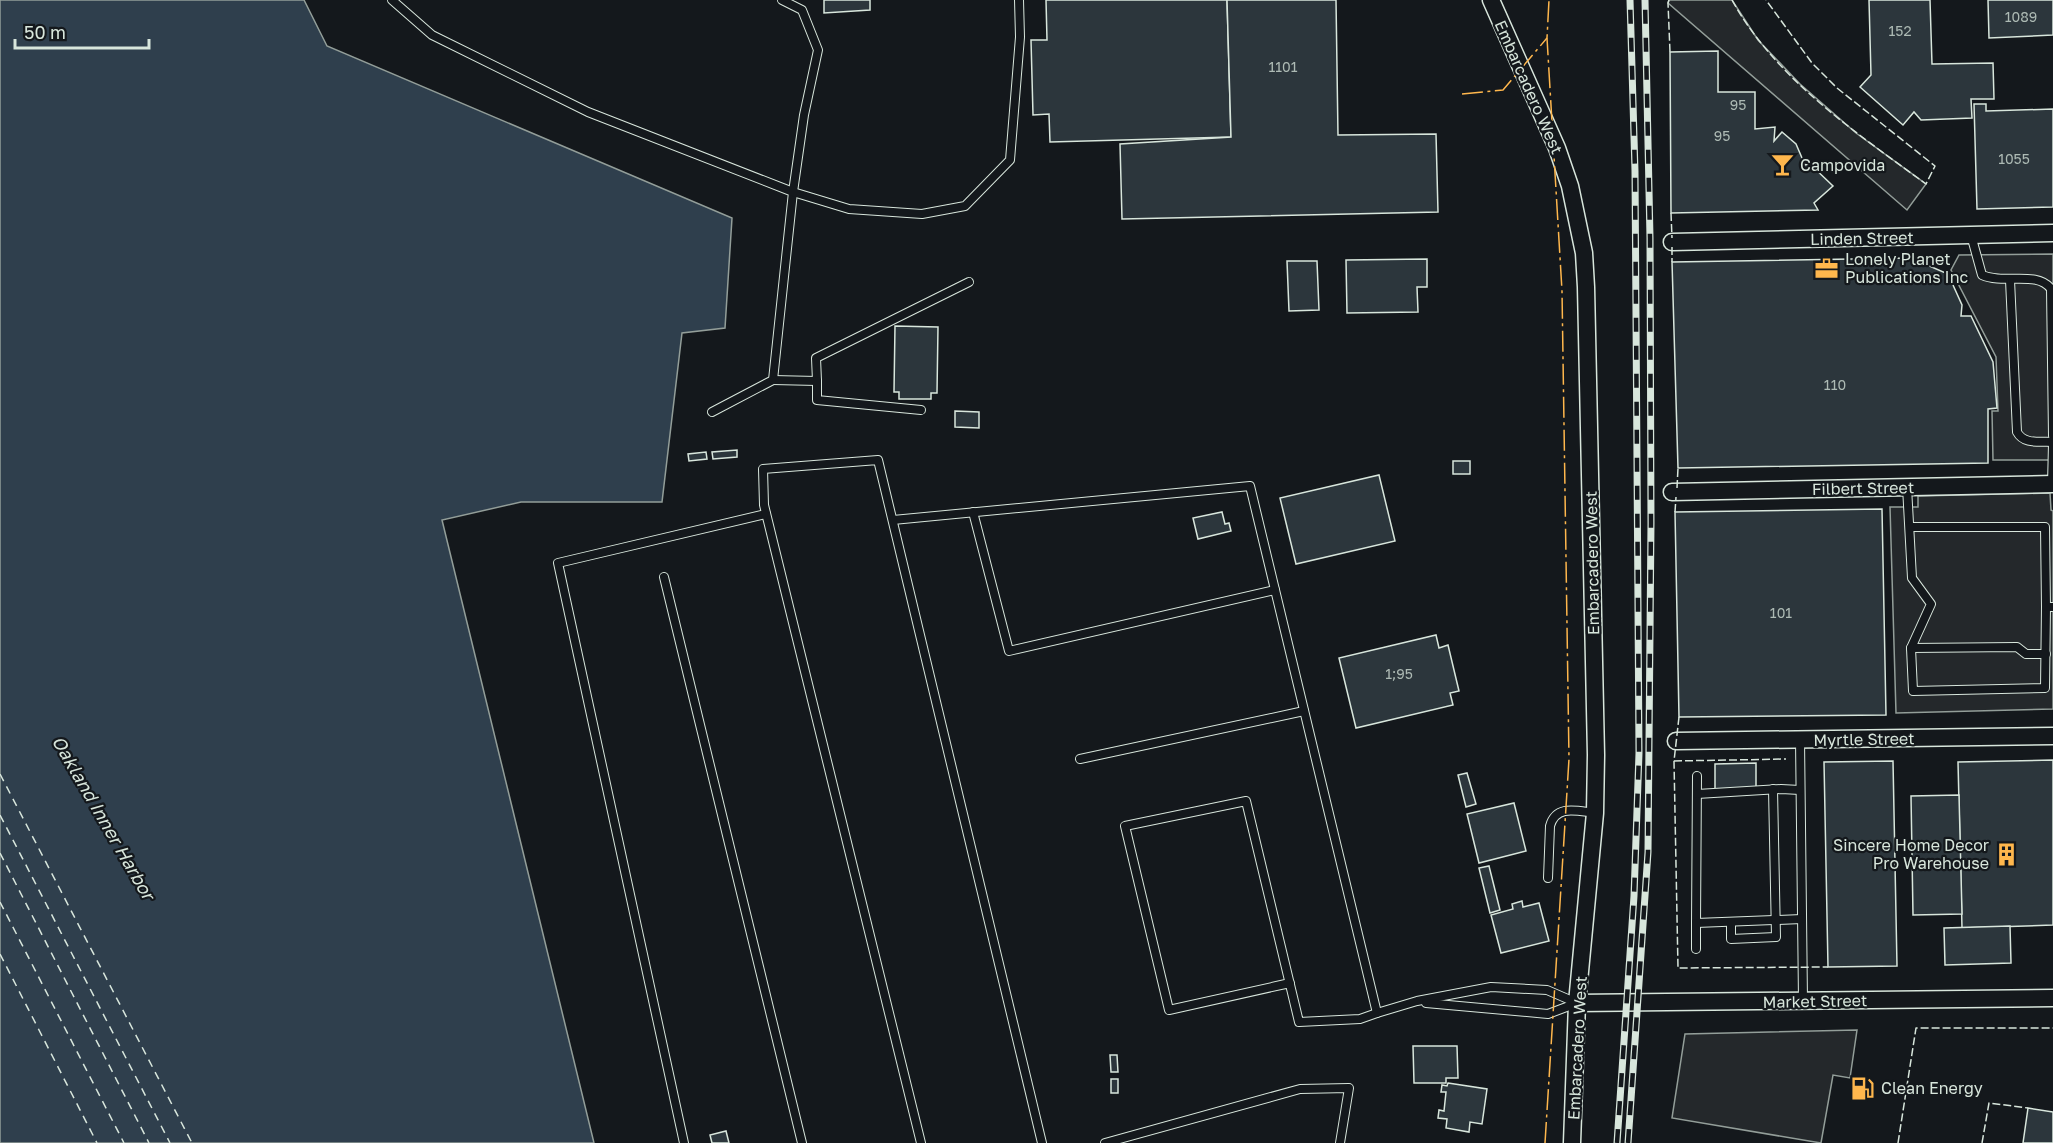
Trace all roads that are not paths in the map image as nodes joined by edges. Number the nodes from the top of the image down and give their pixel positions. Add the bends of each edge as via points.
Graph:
1 (392, 0) edge
2 (783, 0) edge
3 (1019, 0) edge
4 (1491, 0) edge
5 (793, 192) junction
6 (2053, 233) edge
7 (1971, 235) junction
8 (1672, 242) dead end
9 (2010, 280) junction
10 (969, 282) dead end
11 (773, 380) junction
12 (817, 381) junction
13 (921, 410) dead end
14 (712, 412) dead end
15 (2053, 436) edge
16 (2053, 443) edge
17 (2052, 484) edge
18 (1907, 487) junction
19 (1672, 492) dead end
20 (973, 512) junction
21 (766, 514) junction
22 (893, 520) junction
23 (1910, 527) junction
24 (664, 577) dead end
25 (1275, 590) junction
26 (2050, 607) edge
27 (1911, 648) junction
28 (2046, 654) junction
29 (1304, 711) junction
30 (2053, 736) edge
31 (1800, 740) junction
32 (1676, 741) dead end
33 (1080, 759) dead end
34 (1697, 776) dead end
35 (1773, 789) junction
36 (1800, 790) junction
37 (1697, 794) junction
38 (1595, 813) junction
39 (1548, 878) dead end
40 (1776, 919) junction
41 (1802, 919) junction
42 (1731, 922) junction
43 (1696, 923) junction
44 (1696, 949) dead end
45 (1290, 983) junction
46 (2053, 998) edge
47 (1803, 1001) junction
48 (1417, 1002) junction
49 (1577, 1003) junction
50 (1377, 1013) junction
51 (684, 1143) edge
52 (802, 1143) edge
53 (921, 1143) edge
54 (1042, 1143) edge
55 (1105, 1143) edge
56 (1340, 1143) edge
57 (1572, 1143) edge

1 - 5 lane via 432,34 588,112
2 - 5 lane via 802,10 818,50
3 - 5 lane via 1020,37 1010,159 965,206 922,214 849,209
4 - 38 street, Embarcadero West via 1557,148 1570,186 1584,253
5 - 11 lane
6 - 7 street, Linden Street
7 - 8 street, Linden Street
7 - 9 lane via 1982,275
9 - 15 lane via 2039,279 2051,289
9 - 16 lane via 2017,432 2025,441
10 - 12 lane via 816,358
11 - 12 lane
11 - 14 lane
12 - 13 lane via 817,400
16 - 17 lane
17 - 18 street, Filbert Street
18 - 19 street, Filbert Street
18 - 23 lane
20 - 22 lane
20 - 25 lane via 1250,486
20 - 25 lane via 1009,651
21 - 22 lane via 763,469 878,460
21 - 51 lane via 558,563
21 - 53 lane
22 - 54 lane
23 - 26 lane via 2045,527
23 - 27 lane via 1912,578 1931,604
24 - 52 lane
25 - 29 lane
26 - 28 lane
27 - 28 lane via 2017,647 2026,654
27 - 28 lane via 1913,691 2045,688
29 - 33 lane
29 - 50 lane
30 - 31 street, Myrtle Street
31 - 32 street, Myrtle Street
31 - 36 lane
34 - 37 lane
35 - 36 lane
35 - 37 lane
35 - 40 lane
36 - 41 lane
37 - 43 lane
38 - 39 lane via 1567,810 1552,818
38 - 49 street, Embarcadero West
40 - 41 lane
40 - 42 lane
40 - 42 lane via 1776,937 1731,939
41 - 47 lane
42 - 43 lane
43 - 44 lane
45 - 45 lane via 1246,801 1125,826 1169,1010
45 - 50 lane via 1299,1022 1360,1019
46 - 47 street, Market Street
47 - 49 street, Market Street
48 - 49 lane via 1548,1014
48 - 49 lane via 1491,987 1547,990
48 - 50 lane
49 - 57 street, Embarcadero West
55 - 56 lane via 1300,1089 1349,1088

